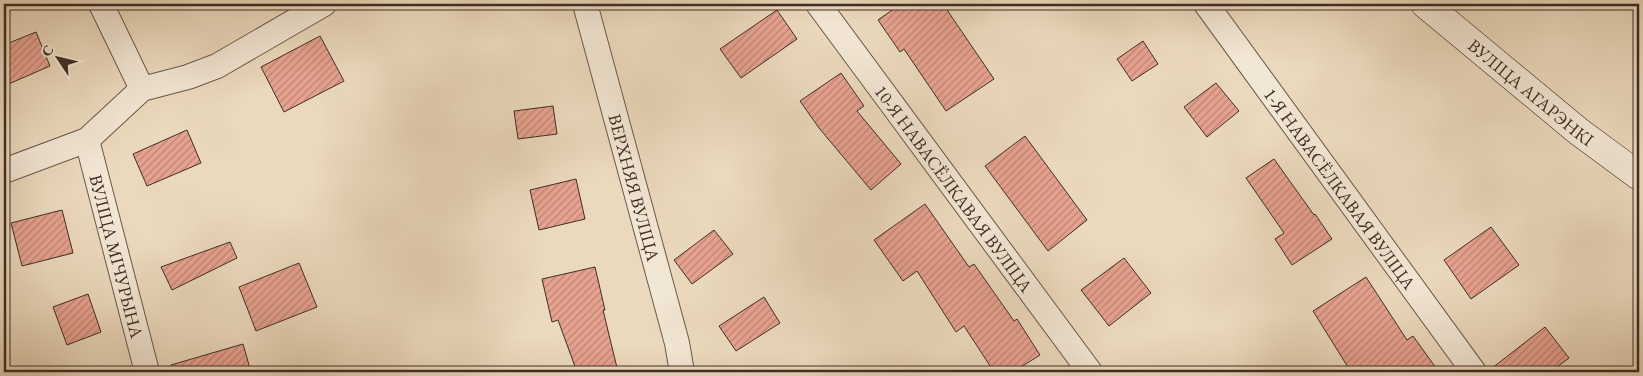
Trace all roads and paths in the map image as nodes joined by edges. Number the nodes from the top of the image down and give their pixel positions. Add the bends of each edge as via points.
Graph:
1 (101, 4) edge
2 (324, 4) edge
3 (586, 4) edge
4 (818, 4) edge
5 (1206, 4) edge
6 (1424, 4) edge
7 (142, 90) junction
8 (86, 140) junction
9 (4, 171) edge
10 (1639, 176) edge
11 (677, 343) junction
12 (147, 372) edge
13 (682, 372) edge
14 (698, 372) edge
15 (1090, 372) edge
16 (1474, 372) edge

1 - 7 street
2 - 7 street via 217,66
3 - 11 street, ВЕРХНЯЯ ВУЛІЦА
4 - 15 street, 10-Я НАВАСЁЛКАВАЯ ВУЛІЦА
5 - 16 street, 1-Я НАВАСЁЛКАВАЯ ВУЛІЦА
6 - 10 main road, ВУЛІЦА АГАРЭНКІ via 1578,131
7 - 8 street
8 - 9 street
8 - 12 street, ВУЛІЦА МІЧУРЫНА
11 - 13 street, ВЕРХНЯЯ ВУЛІЦА
11 - 14 street

